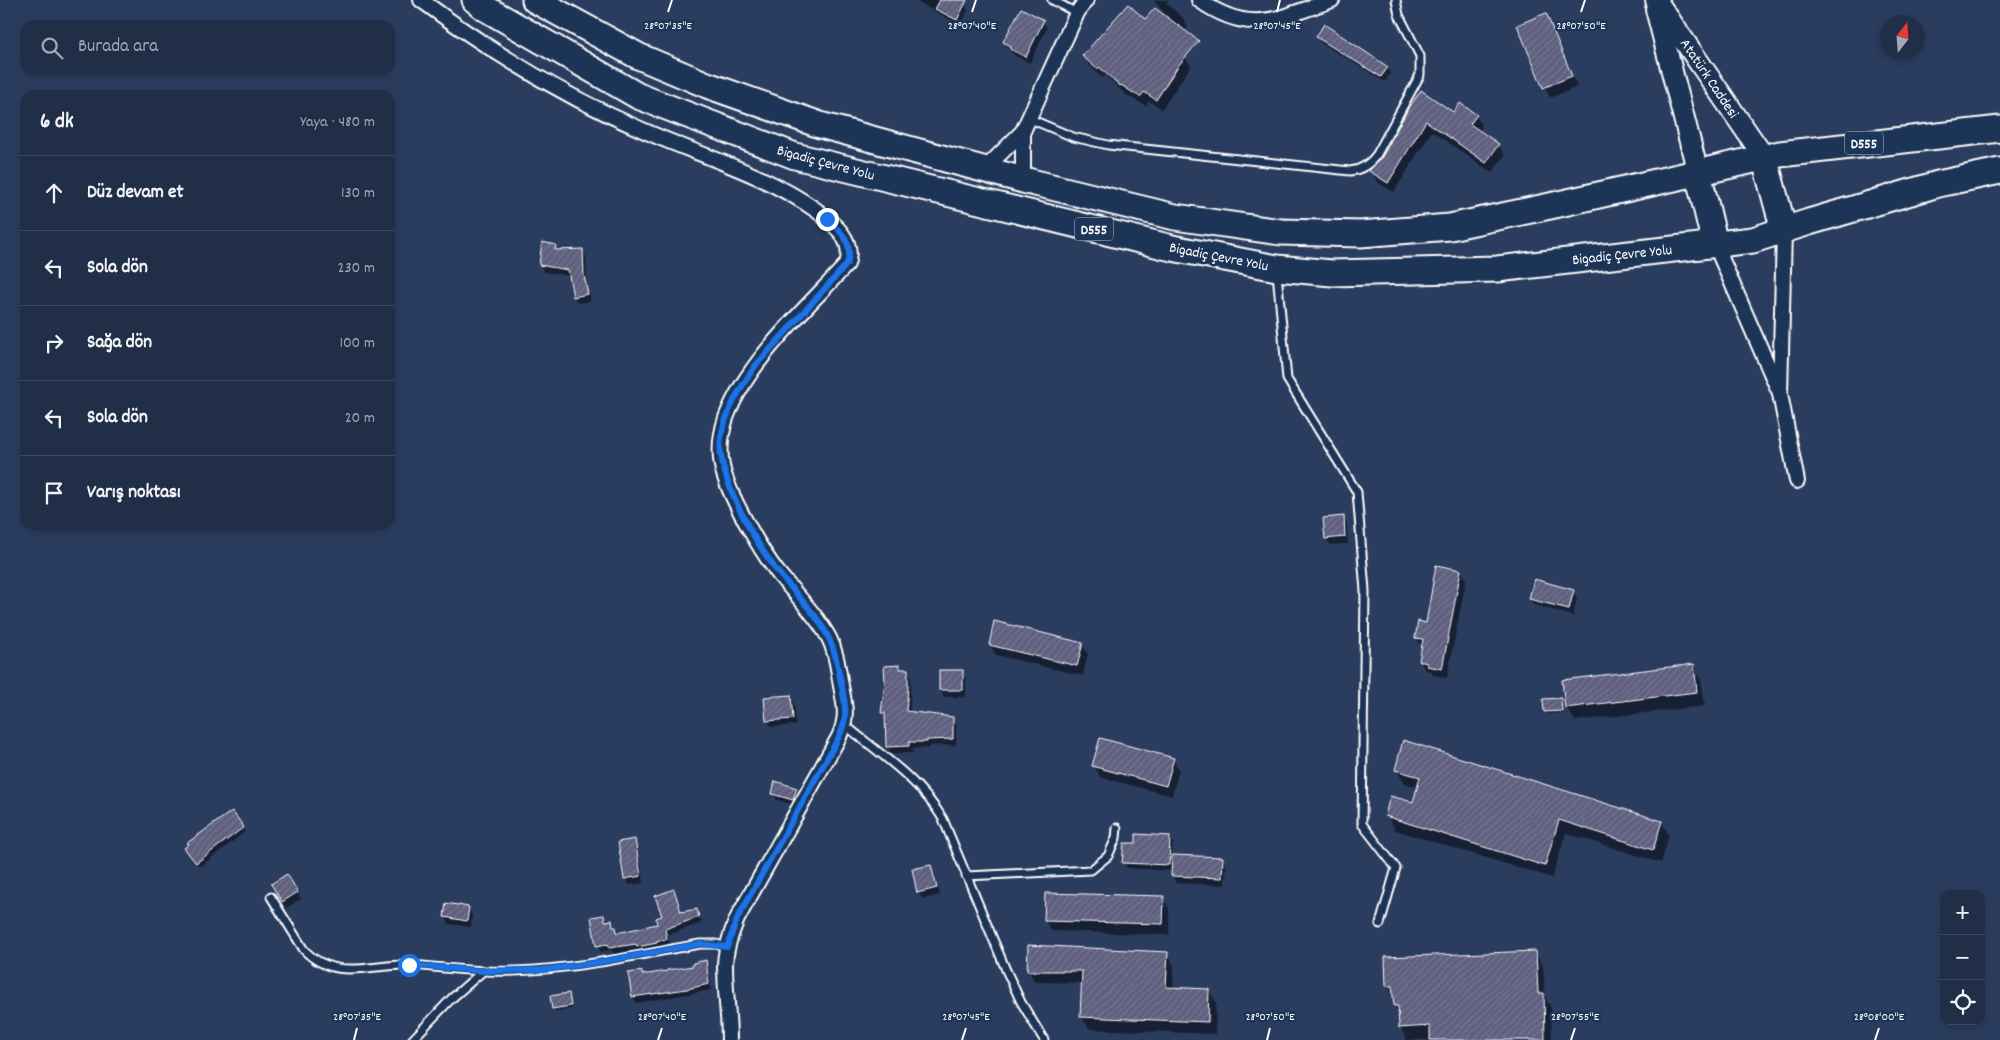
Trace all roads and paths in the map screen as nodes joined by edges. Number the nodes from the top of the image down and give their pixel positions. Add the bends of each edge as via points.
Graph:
1 (421, 0) edge
2 (475, 0) edge
3 (535, 0) edge
4 (1052, 0) edge
5 (1086, 0) edge
6 (1198, 0) edge
7 (1332, 0) edge
8 (1396, 0) edge
9 (1655, 0) edge
10 (1078, 13) junction
11 (1026, 125) junction
12 (2000, 129) edge
13 (1764, 157) junction
14 (985, 169) junction
15 (2000, 171) edge
16 (1698, 173) junction
17 (1023, 180) junction
18 (1784, 230) junction
19 (1715, 244) junction
20 (1277, 268) junction
21 (1780, 394) junction
22 (1797, 481) dead end
23 (845, 725) junction
24 (1117, 828) dead end
25 (966, 876) junction
26 (272, 897) dead end
27 (1380, 924) dead end
28 (727, 947) junction
29 (483, 971) junction
30 (412, 1040) edge
31 (729, 1040) edge
32 (1044, 1040) edge

1 - 23 street via 500,54 576,98 646,132 791,194 827,219 846,238 850,256 847,264 769,349 744,383 726,418 720,454 728,484 764,552 823,627 830,641 845,706
2 - 20 highway, Bigadiç Çevre Yolu / D555 via 638,96 795,156 1172,248
3 - 14 highway, Bigadiç Çevre Yolu / D555 via 638,56 707,85 820,124
4 - 10 lane
5 - 10 street
6 - 7 street via 1236,19 1266,22
8 - 11 lane via 1399,15 1420,56 1420,75 1376,154 1361,168 1350,171 1108,145
9 - 13 main road, Atatürk Caddesi
9 - 16 main road, Atatürk Caddesi
10 - 11 street
11 - 14 street
11 - 17 street
12 - 13 highway, Bigadiç Çevre Yolu / D555
13 - 16 highway, Bigadiç Çevre Yolu / D555
13 - 18 highway
14 - 17 highway, Bigadiç Çevre Yolu / D555
15 - 18 highway, Bigadiç Çevre Yolu / D555 via 1938,184
16 - 17 highway, Bigadiç Çevre Yolu / D555 via 1450,227 1360,234 1281,232 1175,217
16 - 19 highway
18 - 19 highway, Bigadiç Çevre Yolu / D555 via 1753,240
18 - 21 street
19 - 20 highway, Bigadiç Çevre Yolu / D555 via 1497,268 1332,273
19 - 21 street
20 - 27 lane via 1287,379 1357,492 1365,591 1362,824 1396,868
21 - 22 street
23 - 25 lane via 923,791 943,819
23 - 28 street via 738,917
24 - 25 lane via 1108,856 1091,870
25 - 32 lane via 1021,1002
26 - 29 lane via 304,950 316,961 333,968 354,970 409,965
28 - 29 lane via 700,944 569,967
28 - 31 street
29 - 30 lane

